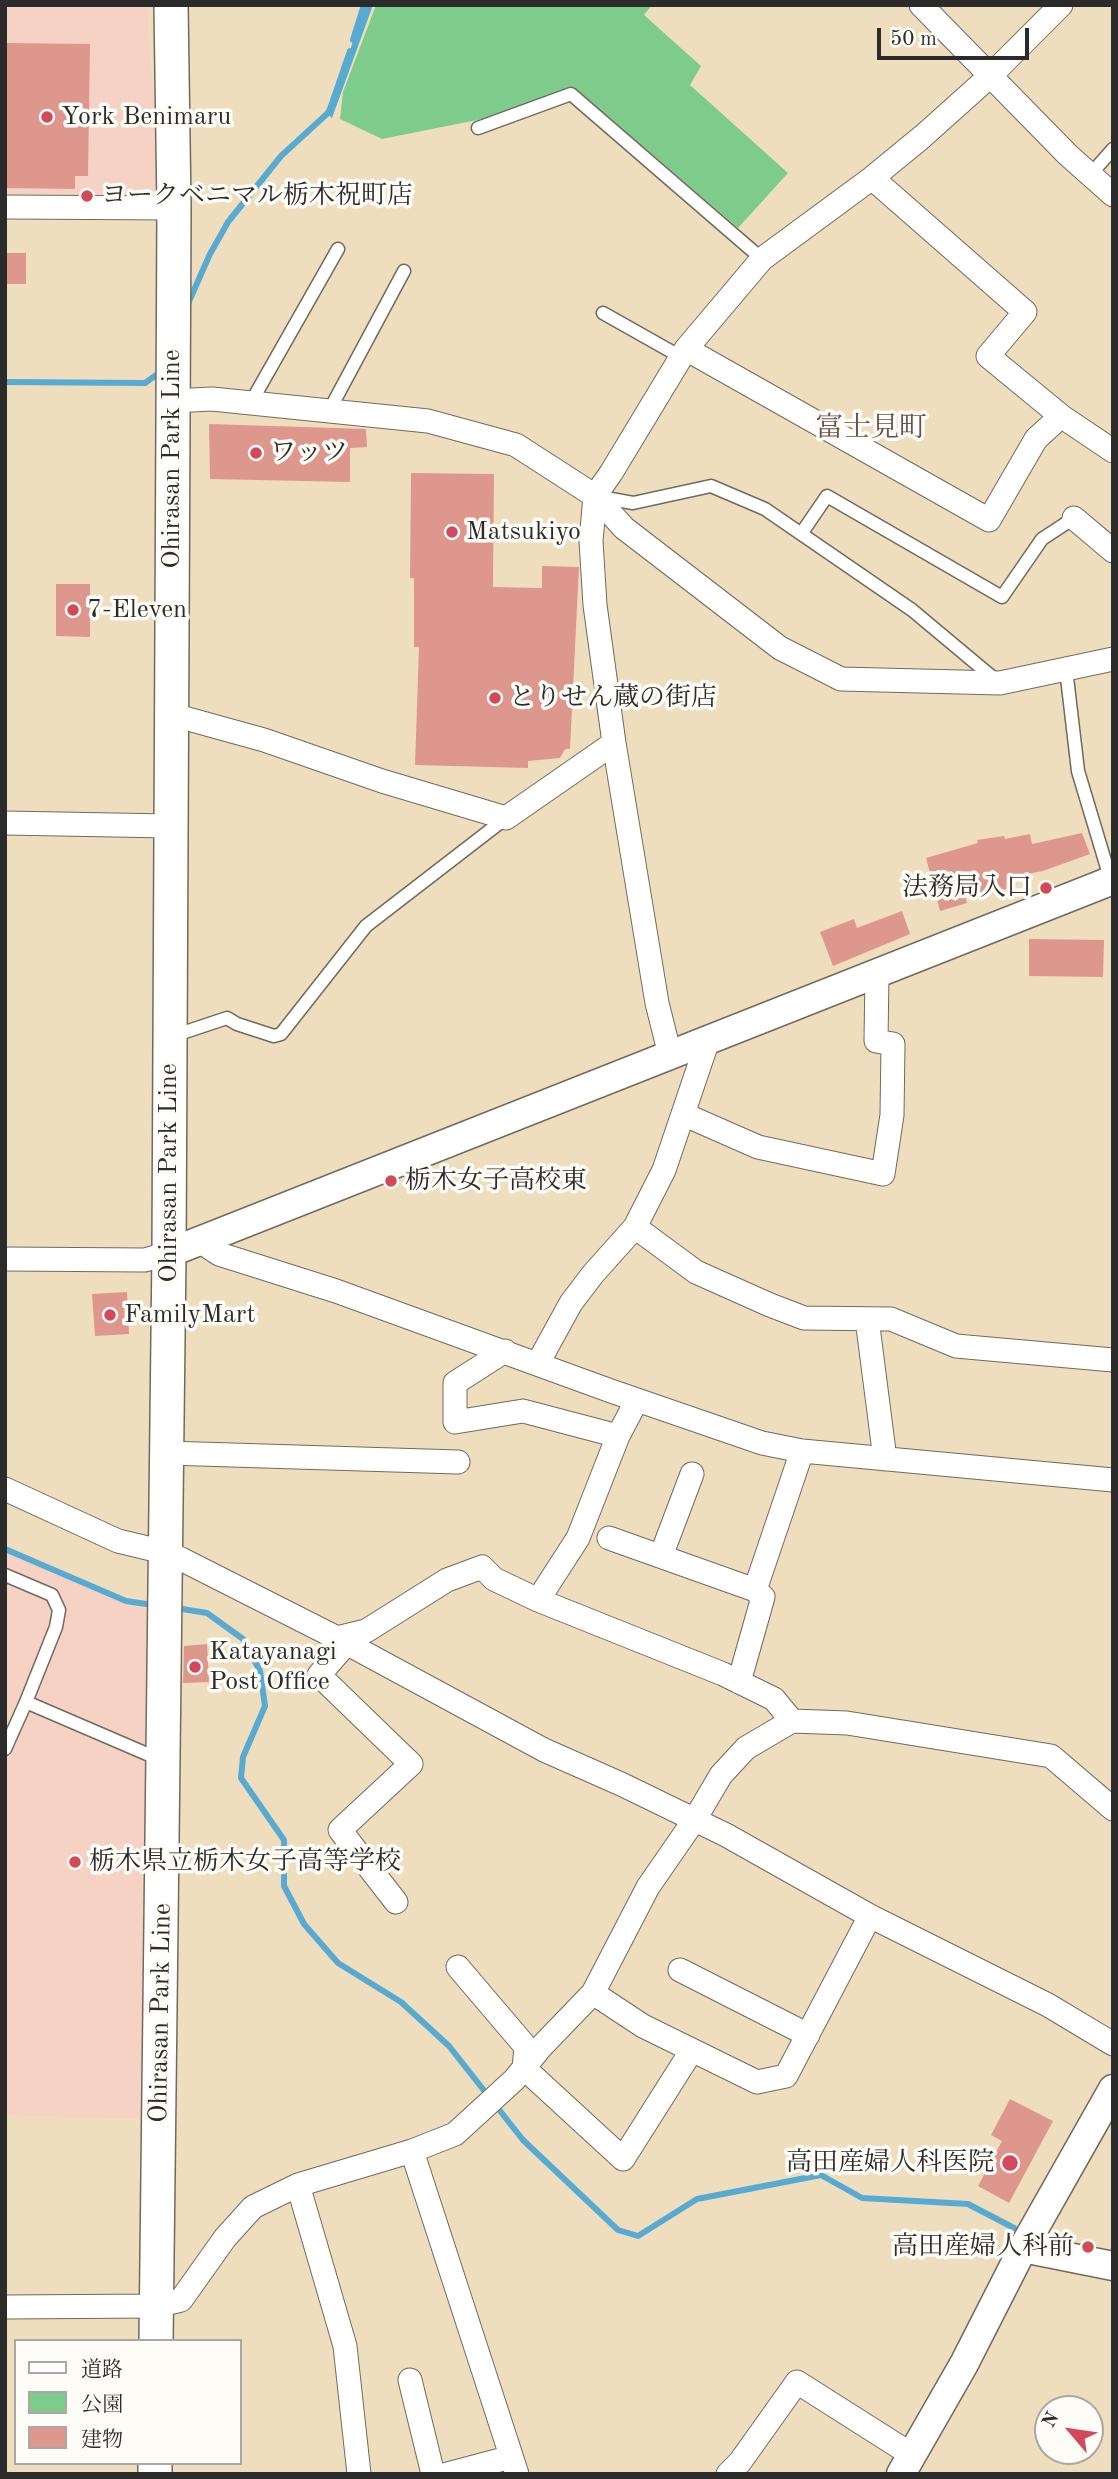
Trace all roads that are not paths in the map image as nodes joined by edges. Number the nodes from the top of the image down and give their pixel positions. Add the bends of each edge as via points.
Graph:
1 (171, 5) edge
2 (921, 5) edge
3 (1061, 5) edge
4 (989, 77) junction
5 (478, 128) dead end
6 (1113, 149) edge
7 (1090, 175) junction
8 (872, 178) junction
9 (1113, 195) edge
10 (5, 207) edge
11 (174, 208) junction
12 (338, 249) dead end
13 (762, 259) junction
14 (404, 271) dead end
15 (603, 313) dead end
16 (683, 353) junction
17 (172, 401) junction
18 (250, 404) junction
19 (329, 411) junction
20 (1061, 416) junction
21 (1113, 451) edge
22 (595, 496) junction
23 (1073, 518) joint
24 (801, 534) junction
25 (1113, 551) edge
26 (1113, 659) edge
27 (1066, 669) junction
28 (1000, 683) junction
29 (170, 714) junction
30 (614, 743) junction
31 (506, 818) junction
32 (5, 823) edge
33 (169, 826) junction
34 (1112, 880) edge
35 (877, 973) junction
36 (169, 1037) junction
37 (708, 1040) junction
38 (670, 1055) junction
39 (683, 1114) junction
40 (635, 1227) junction
41 (184, 1246) junction
42 (5, 1259) edge
43 (867, 1319) junction
44 (505, 1351) junction
45 (1113, 1360) edge
46 (538, 1363) junction
47 (637, 1400) junction
48 (618, 1436) junction
49 (802, 1451) junction
50 (167, 1452) junction
51 (885, 1459) junction
52 (458, 1462) dead end
53 (692, 1474) dead end
54 (1113, 1480) edge
55 (5, 1489) edge
56 (609, 1538) dead end
57 (164, 1552) junction
58 (661, 1556) junction
59 (5, 1575) edge
60 (755, 1590) junction
61 (537, 1600) junction
62 (342, 1641) junction
63 (739, 1682) junction
64 (26, 1702) junction
65 (792, 1721) junction
66 (5, 1749) edge
67 (164, 1761) junction
68 (1113, 1809) edge
69 (695, 1819) junction
70 (396, 1902) dead end
71 (870, 1916) junction
72 (458, 1967) dead end
73 (680, 1970) dead end
74 (593, 1993) junction
75 (807, 2035) junction
76 (1113, 2044) edge
77 (692, 2050) junction
78 (524, 2068) junction
79 (1113, 2089) edge
80 (412, 2151) junction
81 (298, 2185) junction
82 (1024, 2248) junction
83 (1113, 2266) edge
84 (156, 2306) junction
85 (5, 2307) edge
86 (156, 2339) edge
87 (410, 2380) dead end
88 (514, 2465) edge
89 (906, 2465) edge
90 (359, 2474) edge
91 (433, 2474) edge
92 (446, 2474) edge
93 (728, 2474) edge

1 - 11 main road, Ohirasan Park Line
2 - 4 street
3 - 4 street
4 - 7 street
4 - 8 street
5 - 13 lane via 571,94
6 - 7 lane
7 - 9 street
8 - 13 street
8 - 20 street via 1025,312 988,356
10 - 11 street
11 - 17 main road, Ohirasan Park Line
12 - 18 lane
13 - 16 street
14 - 19 lane
15 - 16 lane
16 - 20 street via 989,520 1036,439
16 - 22 street
17 - 18 street via 212,399
17 - 29 main road, Ohirasan Park Line
18 - 19 street
19 - 22 street via 428,421 516,445
20 - 21 street
22 - 24 lane via 633,503 711,486 765,509
22 - 28 street via 624,528 780,648 841,679
22 - 30 street via 591,541 595,605
23 - 24 lane via 1042,539 1002,597 827,496
23 - 25 street
24 - 28 lane via 912,610
26 - 27 street
27 - 28 street
27 - 34 lane via 1078,771
29 - 31 street
29 - 33 main road, Ohirasan Park Line
30 - 31 street
30 - 38 street via 657,1003
31 - 36 lane via 366,926 281,1034 274,1036 227,1018
32 - 33 street
33 - 36 main road, Ohirasan Park Line
34 - 35 street
35 - 37 street
35 - 39 street via 876,1041 893,1044 892,1115 883,1174 758,1147
36 - 41 main road, Ohirasan Park Line
37 - 38 street
37 - 39 street
38 - 41 street
39 - 40 street via 664,1170
40 - 43 street via 696,1272 770,1305 804,1318
40 - 46 street via 578,1293
41 - 42 street via 145,1260
41 - 44 street via 336,1291
41 - 50 main road, Ohirasan Park Line
43 - 45 street via 891,1319 956,1346
43 - 51 street
44 - 46 street
44 - 48 street via 455,1383 455,1422 523,1411
46 - 47 street
47 - 48 street
47 - 49 street via 762,1443
48 - 61 street via 578,1538
49 - 51 street
49 - 60 street
50 - 52 street
50 - 57 main road, Ohirasan Park Line
51 - 54 street
53 - 58 street
55 - 57 street via 118,1541
56 - 58 street
57 - 62 street
57 - 67 main road, Ohirasan Park Line
58 - 60 street
59 - 64 lane via 52,1595 59,1610
60 - 63 street via 763,1597
61 - 62 street via 482,1567 447,1580 366,1632
61 - 63 street
62 - 69 street via 544,1750
62 - 70 street via 319,1675 411,1764 340,1830
63 - 65 street via 774,1699
64 - 66 lane
64 - 67 lane
65 - 68 street via 847,1723 1051,1756
65 - 69 street via 746,1748 720,1775
67 - 84 main road, Ohirasan Park Line
69 - 71 street
69 - 74 street via 648,1887
71 - 75 street
71 - 76 street via 1048,2005
72 - 78 street via 526,2047
73 - 75 street
74 - 77 street via 643,2026
74 - 78 street
75 - 77 street via 786,2076 757,2082
77 - 78 street via 624,2159
78 - 80 street via 454,2134
79 - 82 street
80 - 81 street
80 - 88 street
81 - 84 street via 253,2207 181,2300
81 - 90 street via 345,2346
82 - 83 street
82 - 89 street
84 - 85 street
84 - 86 main road, Ohirasan Park Line
87 - 91 street
88 - 92 street
89 - 93 street via 797,2382

